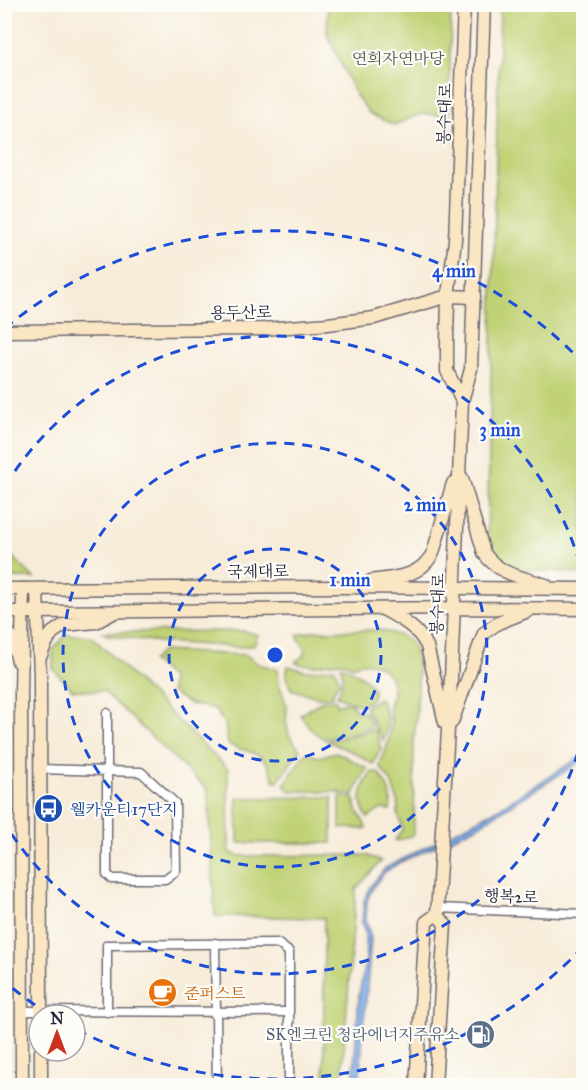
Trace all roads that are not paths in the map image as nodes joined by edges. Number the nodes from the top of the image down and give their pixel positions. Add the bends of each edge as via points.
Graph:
1 (464, 4) edge
2 (484, 4) edge
3 (448, 296) junction
4 (474, 297) junction
5 (4, 331) edge
6 (462, 401) junction
7 (459, 466) junction
8 (340, 587) junction
9 (370, 587) junction
10 (454, 588) junction
11 (4, 589) edge
12 (23, 589) junction
13 (37, 589) junction
14 (535, 589) junction
15 (558, 589) junction
16 (584, 589) edge
17 (382, 608) junction
18 (454, 608) junction
19 (367, 609) junction
20 (531, 609) junction
21 (584, 609) edge
22 (4, 612) edge
23 (23, 612) junction
24 (37, 612) junction
25 (115, 612) junction
26 (4, 629) edge
27 (22, 675) junction
28 (40, 677) junction
29 (107, 713) dead end
30 (448, 736) junction
31 (39, 769) junction
32 (106, 771) junction
33 (437, 911) junction
34 (584, 914) edge
35 (215, 943) junction
36 (41, 1003) edge
37 (22, 1011) junction
38 (27, 1012) edge
39 (87, 1012) edge
40 (108, 1012) junction
41 (216, 1012) junction
42 (288, 1012) junction
43 (41, 1063) edge
44 (22, 1086) edge
45 (41, 1086) edge
46 (217, 1086) edge
47 (288, 1086) edge
48 (416, 1086) edge
49 (435, 1086) edge

1 - 3 main road, 봉수대로 via 455,240
2 - 4 main road, 봉수대로
3 - 4 main road, 용두산로
3 - 5 main road, 용두산로 via 374,318 328,324
3 - 6 main road, 봉수대로 via 447,371
4 - 6 main road, 봉수대로 via 471,369
6 - 7 main road, 봉수대로
7 - 8 main road via 427,563 409,574
7 - 10 main road, 봉수대로
7 - 15 main road via 484,553 491,563
8 - 9 main road, 국제대로
8 - 13 main road, 국제대로
9 - 10 main road, 국제대로
9 - 19 main road via 382,596 377,605
10 - 14 main road, 국제대로
10 - 18 main road, 봉수대로
11 - 12 main road, 국제대로
12 - 13 main road, 국제대로
12 - 23 main road
13 - 24 main road
14 - 15 main road, 국제대로
14 - 20 main road via 519,592 512,599
15 - 16 main road, 국제대로
17 - 18 main road
17 - 19 main road
17 - 30 main road via 418,631 427,646
18 - 20 main road
18 - 30 main road, 봉수대로
19 - 25 main road
20 - 21 main road
20 - 30 main road via 484,633
22 - 23 main road
23 - 24 main road
23 - 27 main road
24 - 25 main road
24 - 28 main road
25 - 28 main road via 96,622 74,622 57,629 45,645
26 - 27 main road via 11,636
27 - 28 main road via 30,653
27 - 37 main road
28 - 31 main road
29 - 32 street
30 - 33 main road, 봉수대로
31 - 32 street
31 - 36 main road
32 - 32 street via 141,771 175,803 176,871 165,879 112,879 107,874
33 - 34 street, 행복2로
33 - 48 main road via 426,922
33 - 49 main road via 445,924
35 - 40 street via 107,945
35 - 41 street
35 - 42 street via 278,943 285,947 289,952
37 - 38 street
37 - 44 main road
39 - 40 street
40 - 41 street
41 - 42 street
41 - 46 street
42 - 47 street
43 - 45 main road

